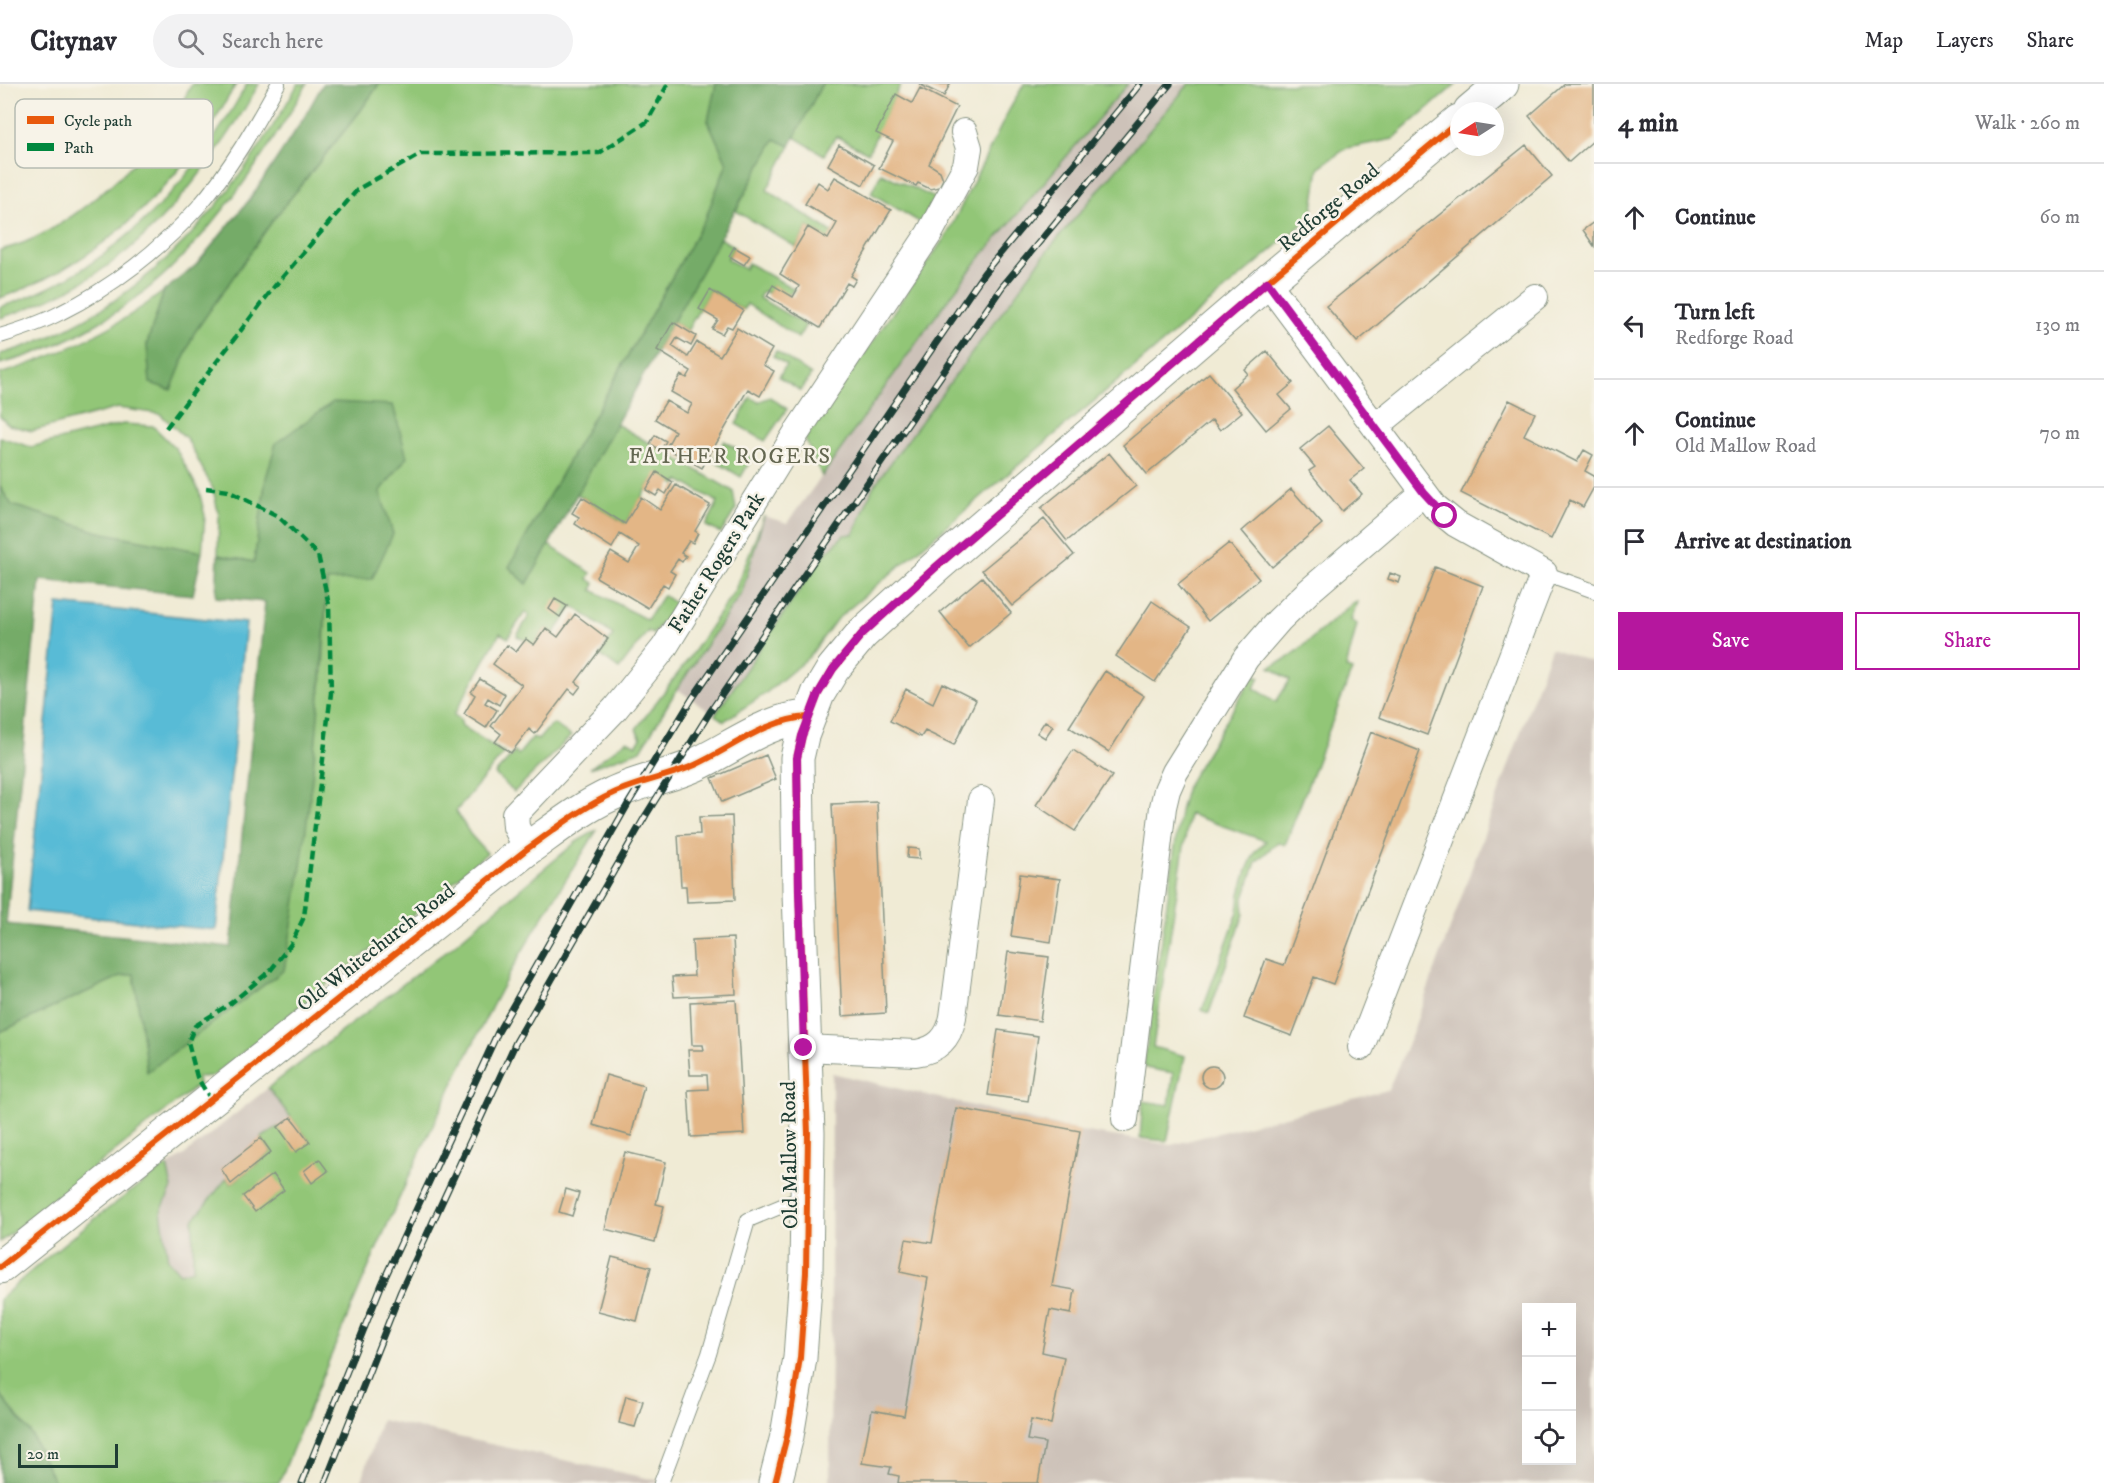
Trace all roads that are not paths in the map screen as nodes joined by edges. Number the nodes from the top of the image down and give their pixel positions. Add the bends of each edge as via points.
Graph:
1 (278, 84) edge
2 (1502, 84) edge
3 (1481, 102) edge
4 (1450, 129) edge
5 (964, 132) dead end
6 (1267, 282) junction
7 (1535, 297) dead end
8 (0, 336) edge
9 (1375, 427) junction
10 (1424, 493) junction
11 (1544, 573) junction
12 (1594, 591) edge
13 (808, 717) junction
14 (981, 800) dead end
15 (527, 849) junction
16 (1361, 1047) dead end
17 (804, 1048) junction
18 (1125, 1119) dead end
19 (808, 1195) junction
20 (0, 1268) edge
21 (661, 1483) edge
22 (775, 1483) edge

1 - 8 lane via 230,165 198,207 162,242 93,295 59,314
2 - 3 street
4 - 6 street, Redforge Road
5 - 15 street, Father Rogers Park via 969,148 966,166 929,234 797,432 664,648 615,709 515,814 516,827
6 - 9 street
6 - 13 street, Redforge Road via 862,634 833,669
7 - 9 street
9 - 10 street
10 - 11 street via 1445,516
10 - 18 street via 1308,592 1266,635 1242,664 1175,772 1163,807
11 - 12 lane
11 - 16 street
13 - 15 street, Old Whitechurch Road via 776,723 694,765 613,793
13 - 17 street, Old Mallow Road via 797,758
14 - 17 street via 954,1010 946,1036 934,1048 916,1053
15 - 20 street, Old Whitechurch Road
17 - 19 street, Old Mallow Road
19 - 21 lane via 748,1220 709,1354
19 - 22 street, Old Mallow Road via 800,1358

